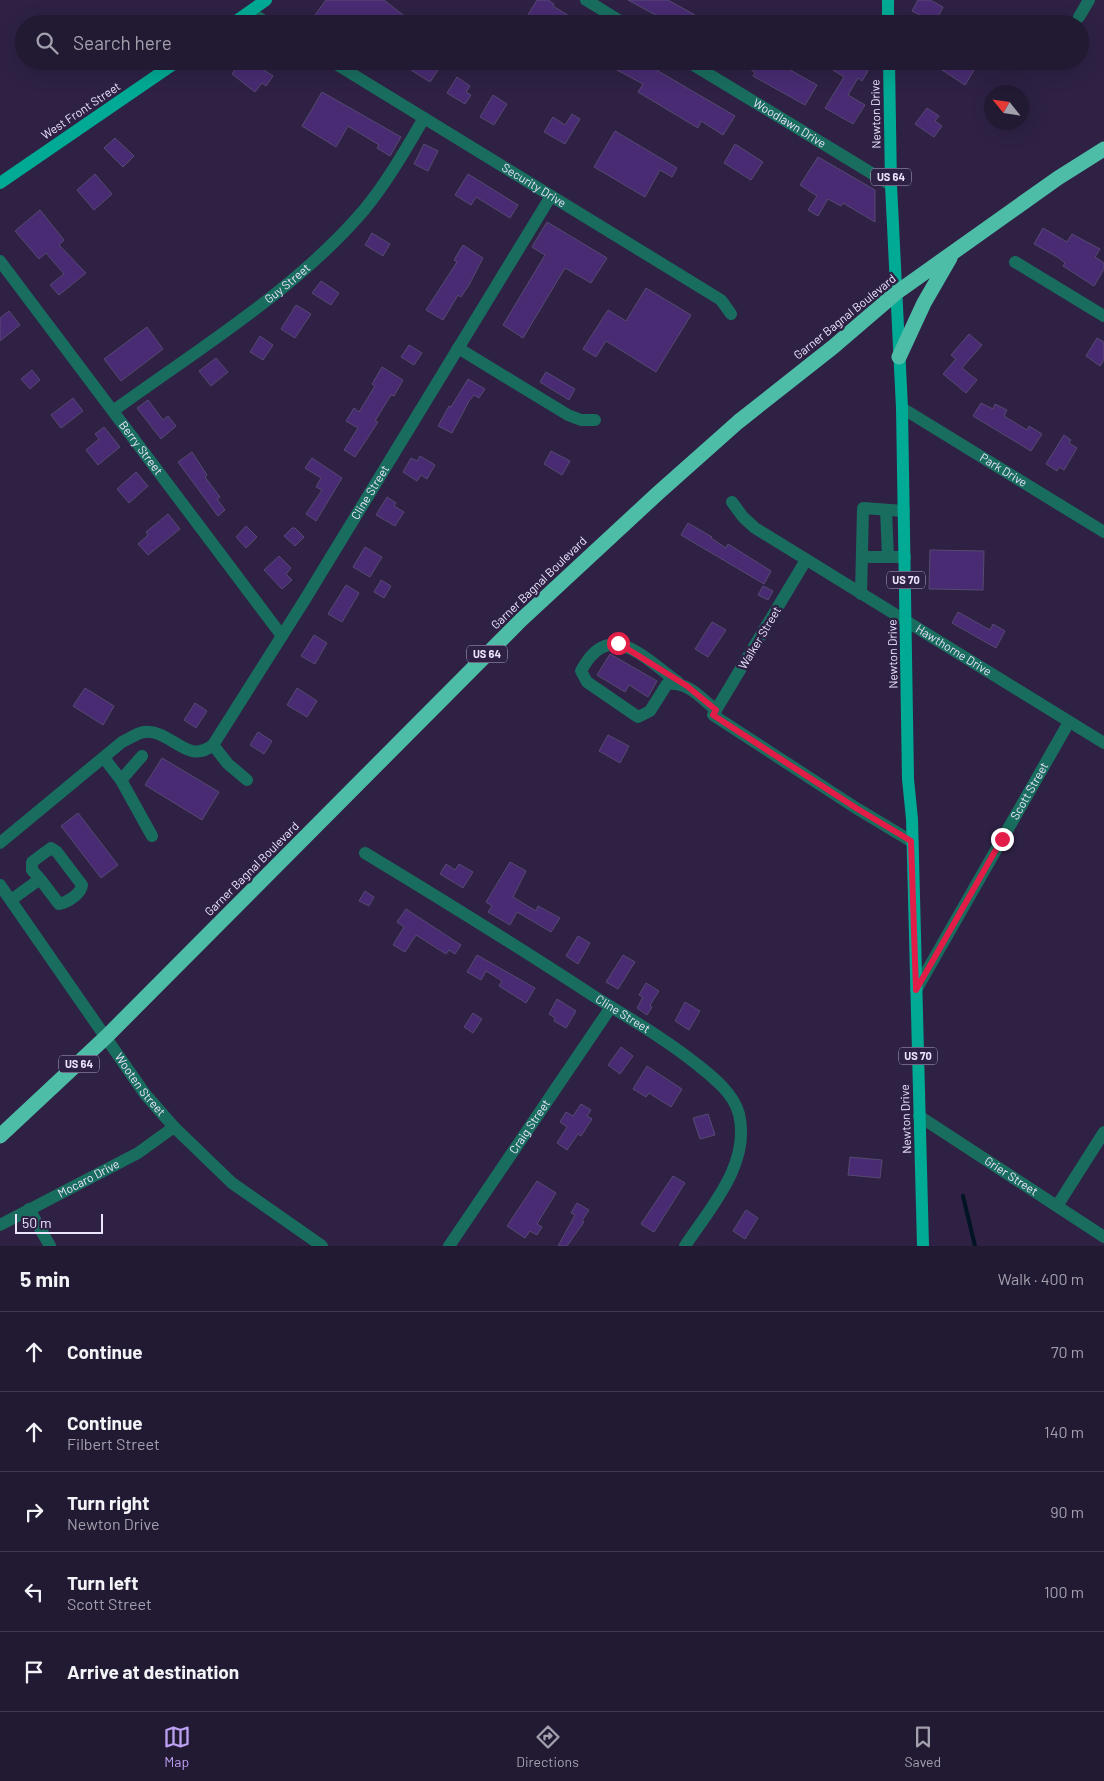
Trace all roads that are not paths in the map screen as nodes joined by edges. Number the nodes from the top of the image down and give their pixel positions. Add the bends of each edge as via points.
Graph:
1 (266, 0) edge
2 (586, 0) edge
3 (888, 0) edge
4 (1089, 0) edge
5 (250, 12) junction
6 (246, 15) edge
7 (255, 15) edge
8 (611, 15) edge
9 (888, 15) edge
10 (1081, 15) edge
11 (165, 70) edge
12 (346, 70) edge
13 (702, 70) edge
14 (889, 70) edge
15 (424, 118) junction
16 (1104, 148) edge
17 (0, 183) edge
18 (891, 185) junction
19 (551, 196) junction
20 (953, 253) junction
21 (0, 261) edge
22 (1015, 262) dead end
23 (896, 293) junction
24 (731, 314) dead end
25 (1104, 316) edge
26 (458, 348) junction
27 (899, 357) junction
28 (902, 408) junction
29 (113, 411) junction
30 (595, 420) dead end
31 (732, 502) dead end
32 (886, 510) junction
33 (904, 511) junction
34 (1104, 532) edge
35 (862, 557) junction
36 (888, 557) junction
37 (905, 558) junction
38 (806, 560) junction
39 (861, 594) junction
40 (907, 621) junction
41 (282, 636) junction
42 (678, 682) junction
43 (715, 713) junction
44 (1069, 722) junction
45 (1104, 744) edge
46 (213, 745) junction
47 (142, 756) dead end
48 (104, 758) junction
49 (121, 780) junction
50 (247, 780) dead end
51 (152, 836) dead end
52 (911, 841) junction
53 (0, 843) edge
54 (365, 853) dead end
55 (40, 879) dead end
56 (0, 885) edge
57 (11, 900) junction
58 (916, 990) junction
59 (611, 1007) junction
60 (106, 1037) junction
61 (920, 1116) junction
62 (174, 1127) junction
63 (1104, 1132) edge
64 (0, 1136) edge
65 (1057, 1206) junction
66 (29, 1209) junction
67 (0, 1224) edge
68 (1104, 1237) edge
69 (50, 1246) edge
70 (322, 1246) edge
71 (449, 1246) edge
72 (685, 1246) edge
73 (922, 1246) edge

1 - 5 main road
2 - 8 street
3 - 9 main road
4 - 10 street
5 - 6 main road
5 - 7 street
11 - 17 main road, West Front Street
12 - 15 street, Security Drive
13 - 18 street, Woodlawn Drive
14 - 18 main road, Newton Drive / US 64
15 - 19 street, Security Drive
15 - 29 street, Guy Street via 364,210 318,258 266,300
16 - 20 highway, Garner Bagnal Boulevard
18 - 23 main road, Newton Drive / US 64
19 - 24 street, Security Drive via 721,300
19 - 26 street, Cline Street
20 - 23 highway, Garner Bagnal Boulevard
20 - 27 highway via 924,303
21 - 29 street, Berry Street
22 - 25 street
23 - 27 main road, Newton Drive / US 70
23 - 60 highway, Garner Bagnal Boulevard / US 64 via 738,422 591,553
26 - 30 street via 568,415
26 - 41 street, Cline Street
27 - 28 main road, Newton Drive / US 70
28 - 33 main road, Newton Drive / US 70
28 - 34 street, Park Drive
29 - 41 street, Berry Street
31 - 38 street, Hawthorne Drive via 756,528
32 - 33 street
32 - 35 street via 863,508
32 - 36 street
33 - 37 main road, Newton Drive / US 70
35 - 36 street
35 - 39 street
36 - 37 street
37 - 40 main road, Newton Drive / US 70
38 - 39 street, Hawthorne Drive
38 - 43 street, Walker Street
39 - 40 street, Hawthorne Drive
40 - 44 street, Hawthorne Drive
40 - 52 main road, Newton Drive / US 70
41 - 46 street, Cline Street
42 - 42 street via 667,684 650,711 638,716 587,682 581,671 589,656 606,644 618,643
42 - 43 street via 687,686
43 - 52 street
44 - 45 street, Hawthorne Drive
44 - 58 street, Scott Street
46 - 48 street via 205,752 194,753 155,732 141,732 122,742
46 - 50 street
47 - 49 street
48 - 49 street
48 - 53 street
49 - 51 street
52 - 58 main road, Newton Drive / US 70
54 - 59 street, Cline Street
55 - 57 street
56 - 57 street, Wooten Street
57 - 60 street, Wooten Street
58 - 61 main road, Newton Drive / US 70
59 - 71 street, Craig Street
59 - 72 street, Cline Street via 698,1065 732,1099 739,1113 740,1149 736,1164
60 - 62 street, Wooten Street via 135,1081
60 - 64 highway, Garner Bagnal Boulevard / US 64
61 - 65 street, Grier Street
61 - 73 main road, Newton Drive / US 70
62 - 66 street, Mocaro Drive via 138,1153
62 - 70 street, Wooten Street via 232,1183
63 - 65 street
65 - 68 street, Grier Street
66 - 67 street, Mocaro Drive
66 - 69 street

